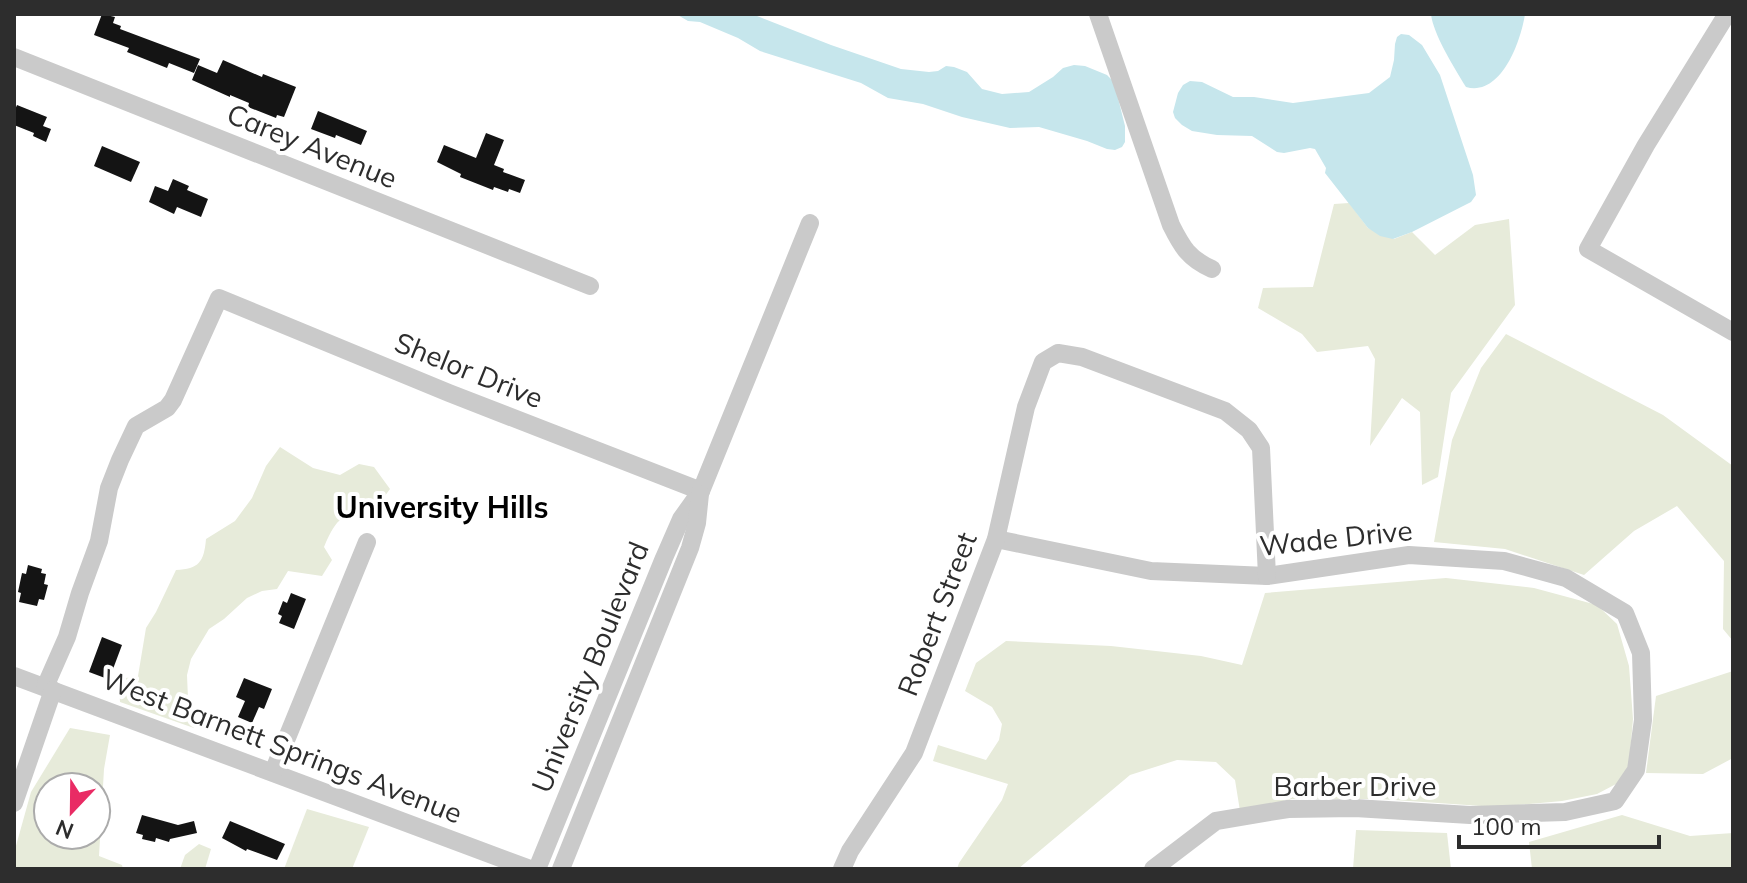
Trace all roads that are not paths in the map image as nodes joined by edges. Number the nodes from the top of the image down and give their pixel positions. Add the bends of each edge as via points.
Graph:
1 (1098, 14) edge
2 (1727, 14) edge
3 (14, 57) edge
4 (810, 223) dead end
5 (1212, 269) dead end
6 (590, 286) dead end
7 (1733, 332) edge
8 (701, 491) junction
9 (996, 539) junction
10 (367, 542) dead end
11 (1267, 576) junction
12 (1625, 613) joint
13 (14, 676) edge
14 (49, 689) junction
15 (273, 772) junction
16 (14, 803) edge
17 (530, 869) edge
18 (537, 869) edge
19 (561, 869) edge
20 (842, 869) edge
21 (1153, 869) edge

1 - 5 street via 1171,225 1190,256
2 - 7 street via 1588,249
3 - 6 street, Carey Avenue
4 - 8 street, University Boulevard
8 - 14 street, Shelor Drive via 219,298 173,400 136,426 125,449
8 - 18 street, University Boulevard via 664,558
8 - 19 street, University Boulevard via 690,548
9 - 11 street, Wade Drive via 1151,571
9 - 11 street, Robert Street via 1026,407 1043,362 1058,353 1082,357 1225,411 1249,430 1261,448
9 - 20 street, Robert Street via 914,753
10 - 15 street
11 - 12 street, Wade Drive via 1409,555 1504,561 1566,578
12 - 21 street, Barber Drive via 1641,653 1643,720 1636,770 1615,801 1565,812 1470,815 1288,809 1216,821
13 - 14 street, West Barnett Springs Avenue
14 - 15 street, West Barnett Springs Avenue
14 - 16 street
15 - 17 street, West Barnett Springs Avenue

